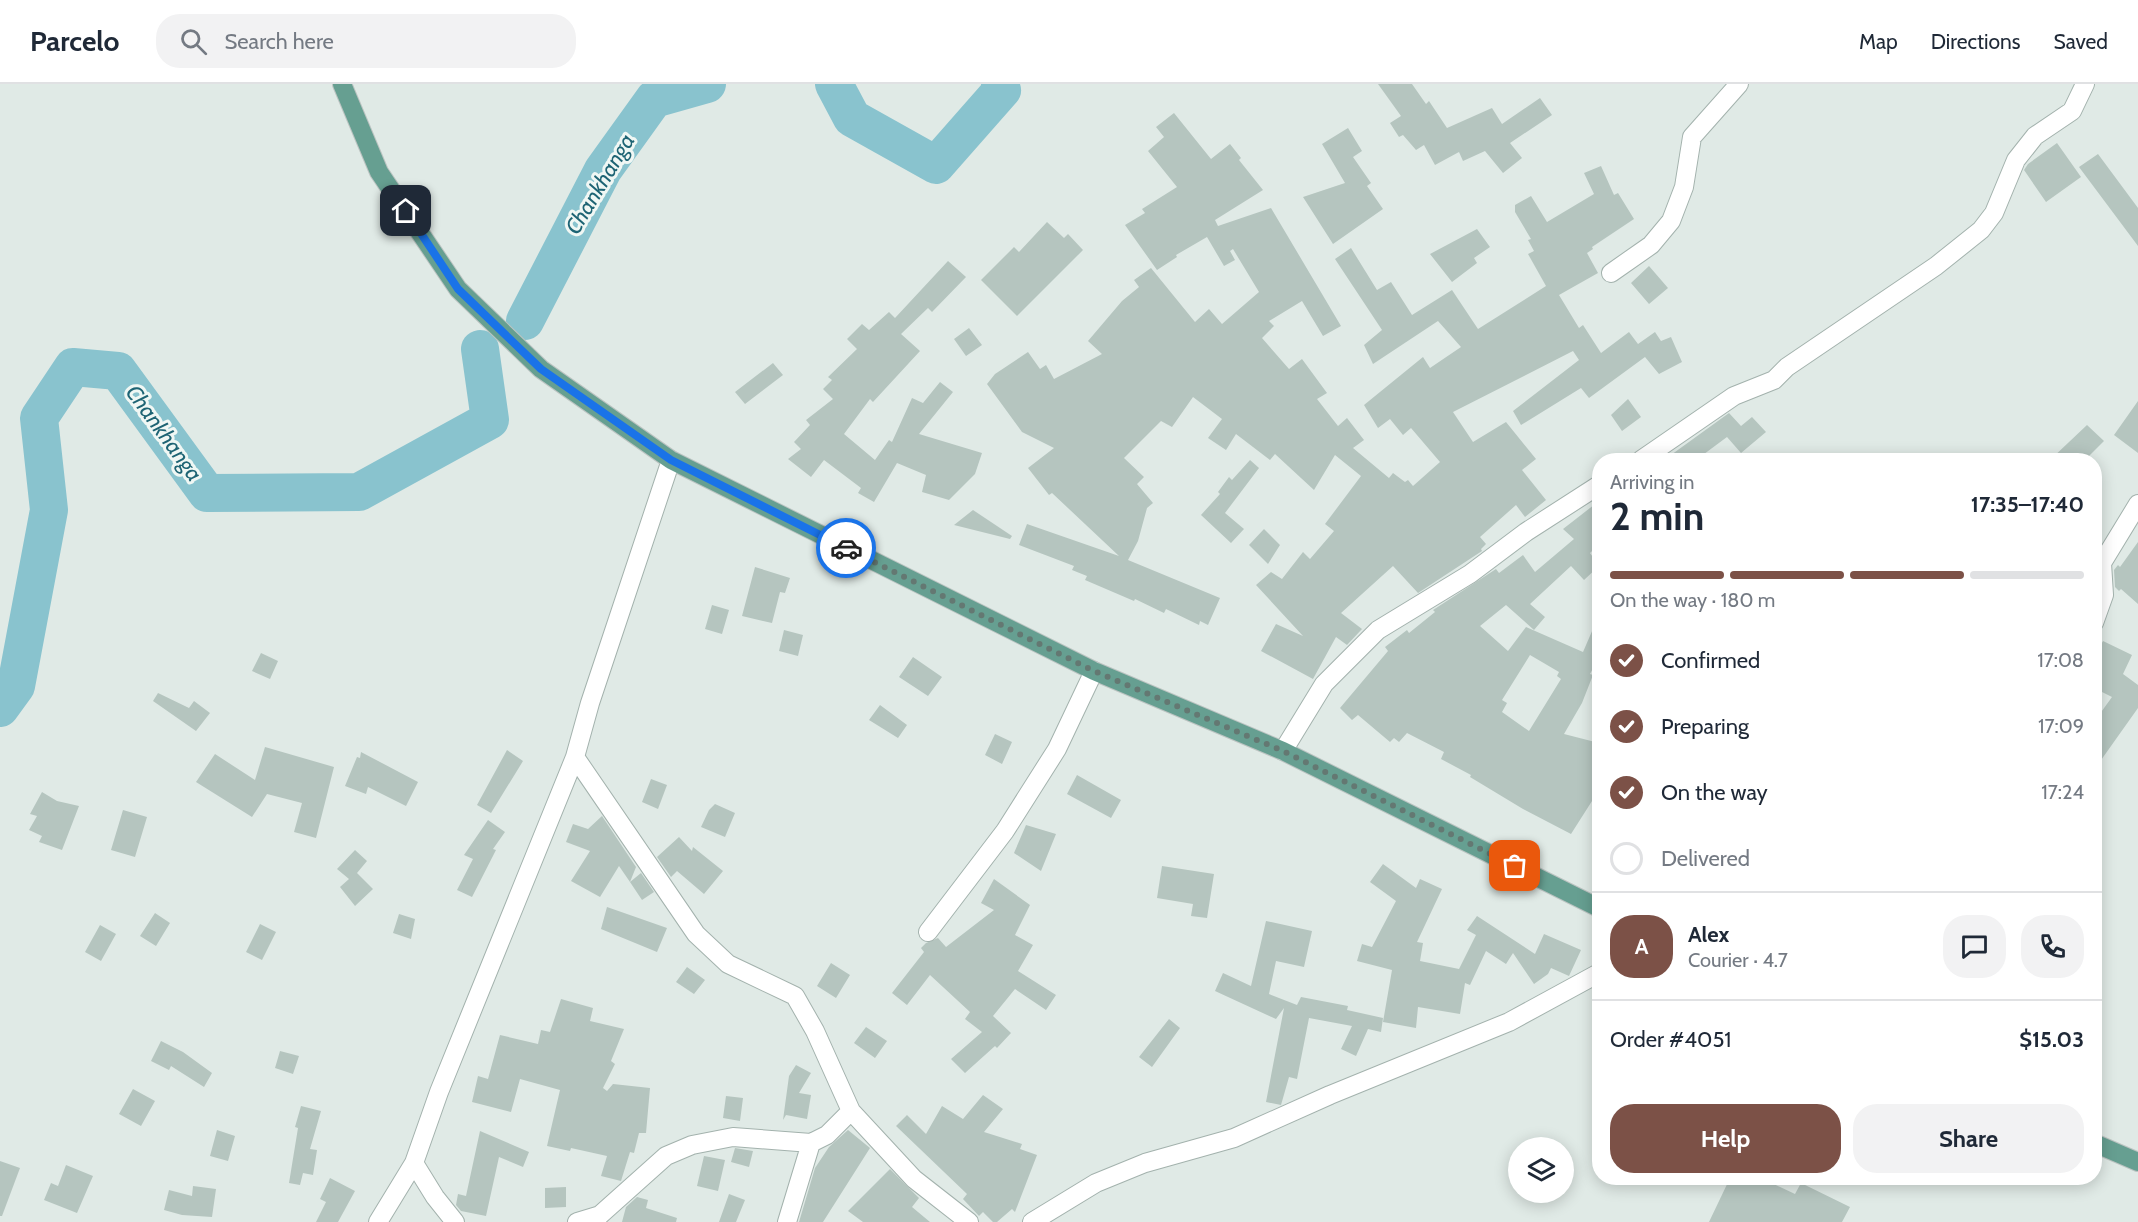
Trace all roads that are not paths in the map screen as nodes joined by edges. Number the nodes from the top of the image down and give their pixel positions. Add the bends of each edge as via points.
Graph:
1 (342, 84) edge
2 (1739, 84) edge
3 (2085, 84) edge
4 (1611, 273) dead end
5 (1651, 453) edge
6 (671, 460) junction
7 (1592, 490) edge
8 (2138, 504) edge
9 (2102, 556) edge
10 (2102, 585) edge
11 (2102, 601) edge
12 (1094, 671) junction
13 (1283, 751) junction
14 (575, 757) junction
15 (1592, 905) edge
16 (928, 932) dead end
17 (1592, 977) edge
18 (851, 1111) junction
19 (811, 1143) junction
20 (2102, 1146) edge
21 (2138, 1162) edge
22 (414, 1163) junction
23 (378, 1222) edge
24 (455, 1222) edge
25 (577, 1222) edge
26 (788, 1222) edge
27 (969, 1222) edge
28 (1032, 1222) edge

1 - 6 main road via 379,172 458,289 541,369
2 - 4 street via 1692,137 1681,196 1671,221 1651,245
3 - 5 street via 2072,111 2035,136 2016,160 1994,213 1981,230 1774,380 1734,396
6 - 12 main road
6 - 14 street
7 - 13 street via 1470,574 1378,630 1324,684
8 - 9 street
10 - 11 street
12 - 13 main road
12 - 16 street via 1057,749 1005,831
13 - 15 main road
14 - 18 street via 696,934 728,964 795,996
14 - 22 street via 438,1092
17 - 28 street via 1509,1022 1234,1138 1096,1183
18 - 19 street via 827,1135
18 - 27 street via 914,1179
19 - 25 street via 733,1137 692,1145 666,1155 600,1215
19 - 26 street
20 - 21 main road
22 - 23 street
22 - 24 street

